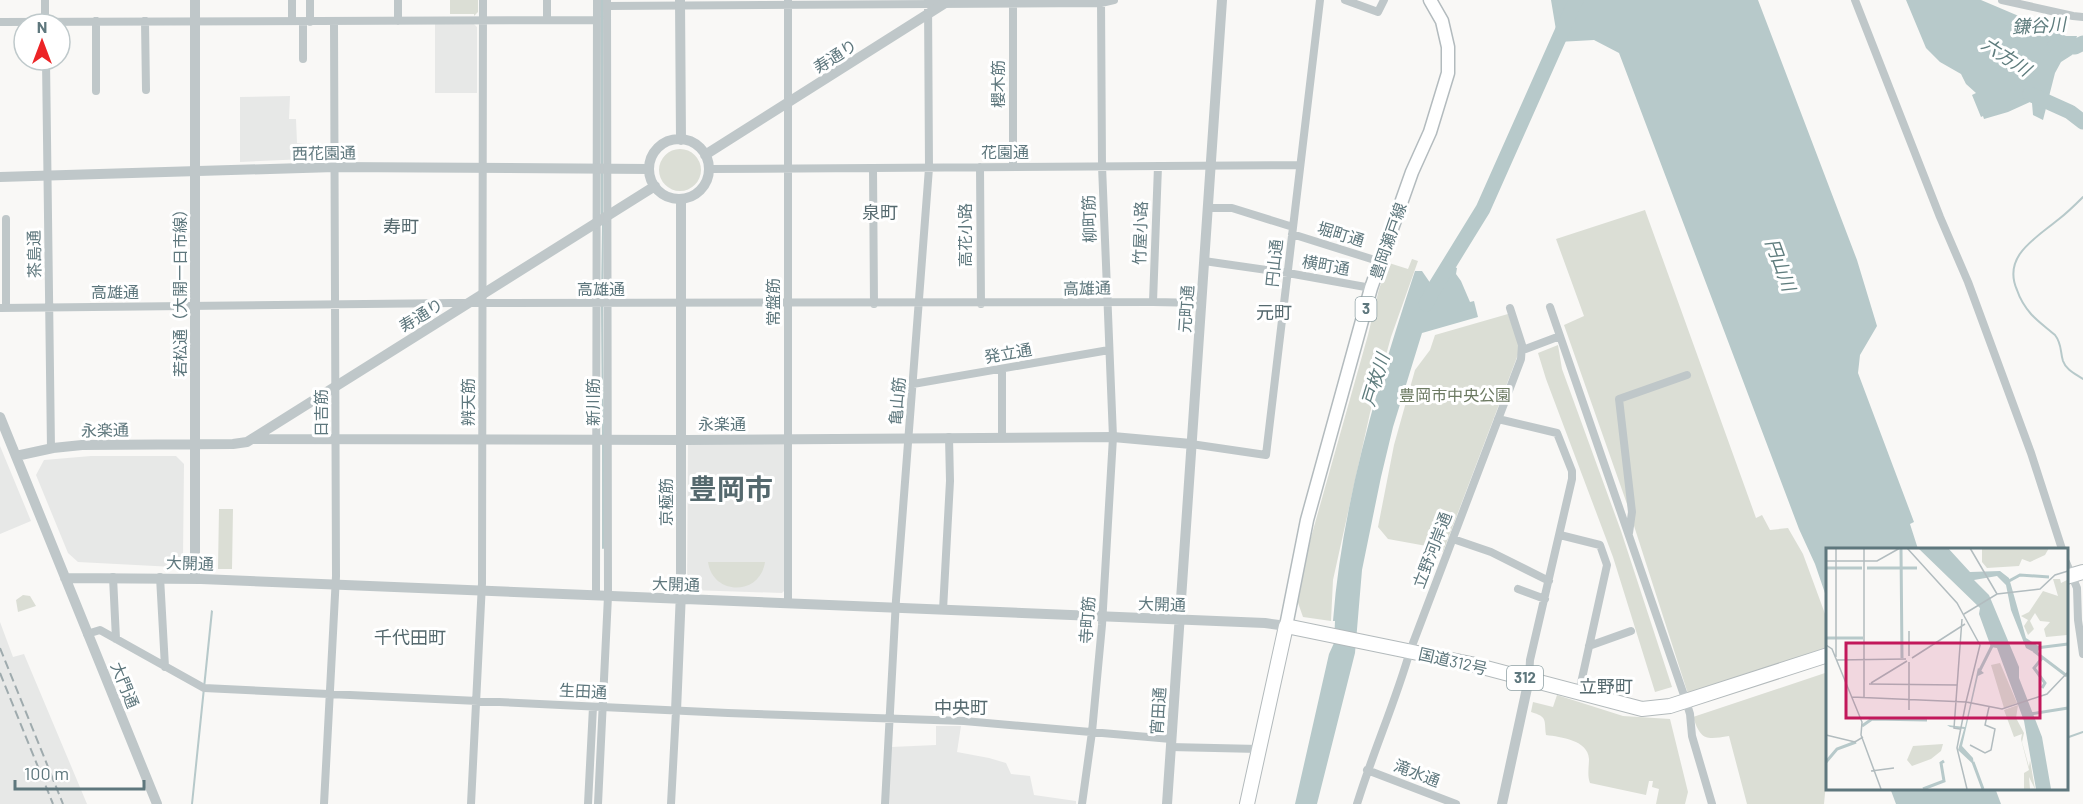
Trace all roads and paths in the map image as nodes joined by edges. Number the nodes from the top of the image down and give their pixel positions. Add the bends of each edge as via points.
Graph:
1 (195, 0) edge
2 (292, 0) edge
3 (310, 0) edge
4 (398, 0) edge
5 (483, 0) edge
6 (547, 0) edge
7 (597, 0) edge
8 (1114, 0) edge
9 (1222, 0) edge
10 (1320, 0) edge
11 (1345, 0) edge
12 (1384, 0) edge
13 (1430, 0) edge
14 (1855, 0) edge
15 (2002, 0) edge
16 (1101, 1) edge
17 (788, 2) edge
18 (948, 2) edge
19 (1013, 2) edge
20 (607, 3) edge
21 (680, 3) edge
22 (928, 6) edge
23 (2083, 16) edge
24 (483, 20) junction
25 (548, 20) junction
26 (597, 20) junction
27 (96, 21) junction
28 (145, 21) junction
29 (195, 21) junction
30 (292, 21) junction
31 (398, 21) junction
32 (72, 22) edge
33 (307, 22) junction
34 (334, 22) junction
35 (303, 60) dead end
36 (46, 72) edge
37 (146, 90) dead end
38 (96, 91) dead end
39 (789, 103) junction
40 (681, 140) junction
41 (705, 155) junction
42 (1210, 165) junction
43 (1300, 165) junction
44 (1102, 166) junction
45 (1158, 166) junction
46 (335, 167) junction
47 (980, 167) junction
48 (1013, 167) junction
49 (484, 168) junction
50 (602, 168) junction
51 (873, 168) junction
52 (929, 168) junction
53 (650, 169) junction
54 (709, 169) junction
55 (788, 169) junction
56 (195, 171) junction
57 (48, 176) junction
58 (0, 177) edge
59 (655, 186) junction
60 (681, 199) junction
61 (1208, 208) junction
62 (607, 216) junction
63 (6, 219) dead end
64 (597, 222) junction
65 (1292, 231) junction
66 (1204, 261) junction
67 (1381, 262) junction
68 (1288, 273) junction
69 (1371, 288) junction
70 (483, 299) junction
71 (1152, 302) junction
72 (468, 303) junction
73 (681, 303) junction
74 (788, 303) junction
75 (1107, 303) junction
76 (1202, 303) junction
77 (335, 304) junction
78 (602, 304) junction
79 (874, 304) junction
80 (919, 304) junction
81 (981, 304) junction
82 (195, 306) junction
83 (1550, 307) dead end
84 (3, 308) edge
85 (49, 308) junction
86 (1510, 308) dead end
87 (1560, 336) junction
88 (1109, 350) junction
89 (1522, 350) junction
90 (1002, 370) junction
91 (1687, 375) dead end
92 (913, 384) junction
93 (336, 386) junction
94 (0, 417) edge
95 (1498, 419) junction
96 (949, 437) junction
97 (1002, 437) junction
98 (1113, 437) junction
99 (909, 438) junction
100 (253, 439) junction
101 (336, 439) junction
102 (483, 439) junction
103 (603, 439) junction
104 (788, 439) junction
105 (681, 440) junction
106 (195, 444) junction
107 (1191, 444) junction
108 (51, 448) junction
109 (16, 456) junction
110 (1628, 534) junction
111 (1560, 535) junction
112 (1453, 539) junction
113 (2062, 548) edge
114 (2072, 572) edge
115 (113, 577) junction
116 (160, 577) junction
117 (65, 578) junction
118 (195, 579) junction
119 (1549, 581) junction
120 (336, 584) junction
121 (1518, 589) dead end
122 (482, 591) junction
123 (596, 595) junction
124 (608, 596) junction
125 (681, 599) junction
126 (1545, 599) junction
127 (788, 603) junction
128 (896, 608) junction
129 (942, 610) junction
130 (1103, 617) junction
131 (1179, 620) junction
132 (1286, 626) junction
133 (1632, 631) dead end
134 (87, 634) junction
135 (116, 639) junction
136 (1589, 646) junction
137 (1410, 651) junction
138 (2083, 654) edge
139 (1826, 656) edge
140 (165, 667) junction
141 (1529, 679) junction
142 (1579, 692) junction
143 (330, 694) junction
144 (1690, 700) junction
145 (477, 701) junction
146 (593, 707) junction
147 (603, 707) junction
148 (676, 711) junction
149 (888, 720) junction
150 (1092, 732) junction
151 (1171, 743) junction
152 (1259, 749) junction
153 (1367, 770) junction
154 (157, 804) edge
155 (324, 804) edge
156 (471, 804) edge
157 (588, 804) edge
158 (598, 804) edge
159 (671, 804) edge
160 (885, 804) edge
161 (1082, 804) edge
162 (1167, 804) edge
163 (1247, 804) edge
164 (1356, 804) edge
165 (1456, 804) edge
166 (1502, 804) edge
167 (1712, 804) edge

1 - 29 street, 若松通（大開一日市線）
2 - 30 street
3 - 33 street
4 - 31 street
5 - 24 street, 辨天筋
6 - 25 street
7 - 26 street, 新川筋
8 - 16 street
9 - 42 street, 元町通
10 - 43 street, 円山通
11 - 12 street via 1378,12
13 - 67 main road, 豊岡瀬戸線 / 3 via 1442,21 1448,73
14 - 113 street via 1968,282
15 - 23 street
16 - 19 street
16 - 44 street, 柳町筋
17 - 21 street
17 - 22 street
17 - 39 street, 常盤筋
18 - 19 street
18 - 22 street, 寿通り
19 - 48 street, 櫻木筋
20 - 21 street
20 - 50 street, 新川筋
21 - 40 street
22 - 39 street, 寿通り
22 - 52 street, 亀山筋
24 - 25 street
24 - 31 street
24 - 49 street, 辨天筋
25 - 26 street
26 - 50 street, 新川筋
27 - 28 street
27 - 32 street
27 - 38 street
28 - 29 street
28 - 37 street
29 - 30 street
29 - 56 street, 若松通（大開一日市線）
30 - 33 street
31 - 34 street
33 - 34 street
33 - 35 street
34 - 46 street, 日吉筋
36 - 57 street, 茶島通
39 - 41 street, 寿通り
39 - 55 street, 常盤筋
40 - 41 street via 698,146
40 - 53 street via 659,147
41 - 54 street
42 - 43 street, 花園通
42 - 45 street, 花園通
42 - 61 street, 元町通
43 - 65 street, 円山通
44 - 45 street, 花園通
44 - 48 street, 花園通
44 - 75 street, 柳町筋
45 - 71 street, 竹屋小路
46 - 49 street, 西花園通
46 - 56 street, 西花園通
46 - 77 street, 日吉筋
47 - 48 street, 花園通
47 - 52 street, 花園通
47 - 81 street, 高花小路
49 - 50 street, 西花園通
49 - 70 street, 辨天筋
50 - 53 street, 西花園通
50 - 62 street, 新川筋
50 - 64 street, 新川筋
51 - 52 street, 花園通
51 - 55 street, 花園通
51 - 79 street
52 - 80 street, 亀山筋
53 - 59 street
54 - 55 street, 花園通
54 - 60 street via 701,190
55 - 74 street, 常盤筋
56 - 57 street, 西花園通
56 - 82 street, 若松通（大開一日市線）
57 - 58 street, 西花園通
57 - 85 street, 茶島通
59 - 60 street via 666,196
59 - 62 street, 寿通り
60 - 73 street, 京極筋
61 - 65 street, 堀町通 via 1232,208
61 - 66 street, 元町通
62 - 64 street, 寿通り
62 - 78 street, 新川筋
63 - 84 street
64 - 70 street, 寿通り
64 - 78 street, 新川筋
65 - 67 street, 堀町通
65 - 68 street, 円山通
66 - 68 street, 横町通
66 - 76 street, 元町通
67 - 69 main road, 豊岡瀬戸線 / 3
68 - 69 street, 横町通
68 - 107 street, 円山通 via 1266,455
69 - 132 main road, 豊岡瀬戸線 / 3 via 1307,520
70 - 72 street, 寿通り
70 - 78 street, 高雄通
70 - 102 street, 辨天筋
71 - 75 street, 高雄通
71 - 76 street, 高雄通
72 - 77 street, 高雄通
72 - 93 street, 寿通り
73 - 74 street, 高雄通
73 - 78 street, 高雄通
73 - 105 street, 京極筋
74 - 79 street, 高雄通
74 - 104 street, 常盤筋
75 - 81 street, 高雄通
75 - 88 street, 柳町筋
76 - 107 street, 元町通
77 - 82 street, 高雄通
77 - 93 street, 日吉筋
78 - 103 street, 新川筋
79 - 80 street, 高雄通
80 - 81 street, 高雄通
80 - 92 street, 亀山筋
82 - 85 street, 高雄通
82 - 106 street, 若松通（大開一日市線）
83 - 87 street
84 - 85 street, 高雄通
85 - 108 street, 茶島通
86 - 89 street
87 - 89 street
87 - 110 street
88 - 90 street, 発立通
88 - 98 street, 柳町筋
89 - 95 street, 立野河岸通
90 - 92 street, 発立通
90 - 97 street
91 - 110 street via 1619,399 1632,512
92 - 99 street, 亀山筋
93 - 100 street, 寿通り
93 - 101 street, 日吉筋
94 - 109 street, 大門通
95 - 111 street via 1554,431 1559,436 1572,474
95 - 112 street, 立野河岸通
96 - 97 street, 永楽通
96 - 99 street, 永楽通
96 - 129 street
97 - 98 street, 永楽通
98 - 107 street, 永楽通
98 - 130 street, 寺町筋
99 - 104 street, 永楽通
99 - 128 street, 亀山筋
100 - 101 street, 永楽通
100 - 106 street, 寿通り via 240,444
101 - 102 street, 永楽通
101 - 120 street, 日吉筋
102 - 103 street, 永楽通
102 - 122 street, 辨天筋
103 - 105 street, 永楽通
103 - 123 street, 新川筋
103 - 124 street, 新川筋
104 - 105 street, 永楽通
104 - 127 street, 常盤筋
105 - 125 street, 京極筋
106 - 108 street, 永楽通
106 - 118 street, 若松通（大開一日市線）
107 - 131 street, 元町通
108 - 109 street, 永楽通
109 - 117 street, 大門通
110 - 144 street
111 - 119 street
111 - 136 street via 1600,545 1606,565
112 - 119 street via 1491,552
112 - 137 street, 立野河岸通
114 - 138 street
115 - 116 street, 大開通
115 - 117 street, 大開通
115 - 135 street
116 - 118 street, 大開通
116 - 140 street
117 - 134 street, 大門通
118 - 120 street, 大開通
119 - 126 street
120 - 122 street, 大開通
120 - 143 street, 日吉筋
121 - 126 street
122 - 123 street, 大開通
122 - 145 street, 辨天筋
123 - 124 street, 大開通
124 - 125 street, 大開通
124 - 147 street, 新川筋
125 - 127 street, 大開通
125 - 148 street, 京極筋
126 - 141 street
127 - 128 street, 大開通
128 - 129 street, 大開通
128 - 149 street, 亀山筋
129 - 130 street, 大開通
130 - 131 street, 大開通
130 - 150 street, 寺町筋
131 - 132 street, 大開通
131 - 151 street, 宵田通
132 - 137 highway, 国道312号 / 312
132 - 152 highway
133 - 136 street
134 - 135 street, 生田通 via 100,630
134 - 154 street, 大門通
135 - 140 street, 生田通
136 - 142 street
137 - 141 highway, 国道312号 / 312
137 - 153 street, 立野河岸通
139 - 144 highway, 国道312号 / 312
140 - 143 street, 生田通 via 204,688
141 - 142 highway, 国道312号 / 312
141 - 166 street
142 - 144 highway, 国道312号 / 312 via 1642,709
143 - 145 street, 生田通
143 - 155 street, 日吉筋
144 - 167 street via 1692,736
145 - 146 street, 生田通
145 - 156 street, 辨天筋
146 - 147 street, 生田通
146 - 157 street
147 - 148 street, 生田通
147 - 158 street, 新川筋
148 - 149 street, 生田通
148 - 159 street, 京極筋
149 - 150 street, 生田通 via 964,721
149 - 160 street, 亀山筋
150 - 151 street, 生田通
150 - 161 street, 寺町筋
151 - 152 street, 生田通
151 - 162 street, 宵田通
152 - 163 highway
153 - 164 street, 立野河岸通
153 - 165 street, 滝水通

